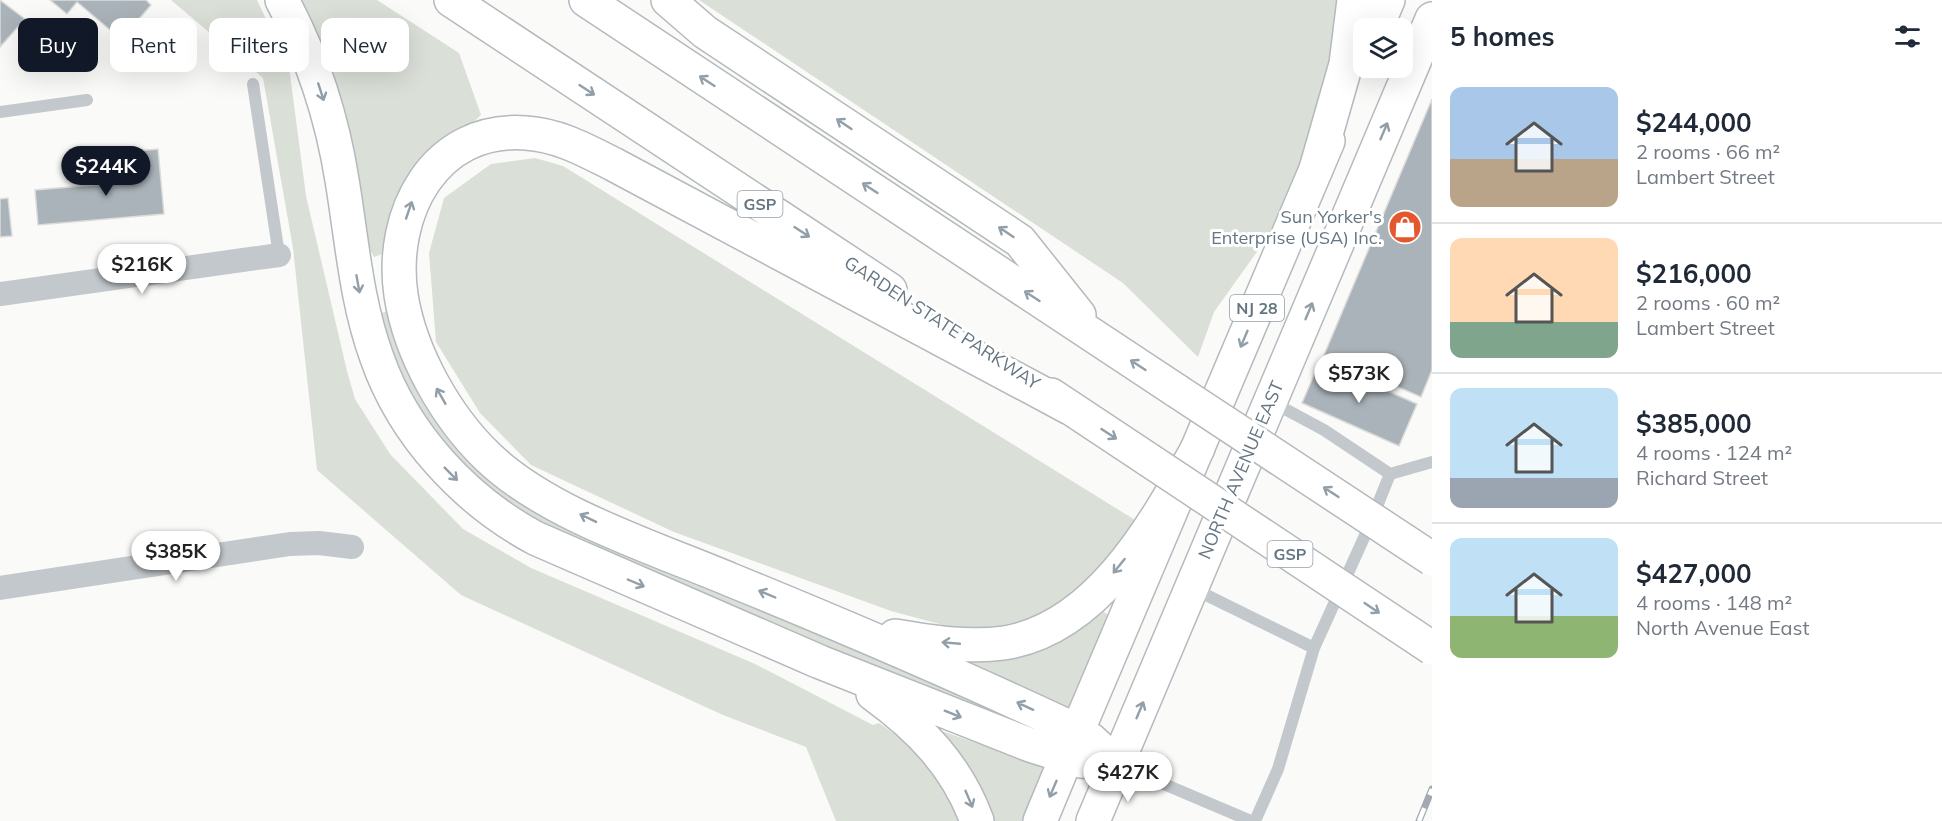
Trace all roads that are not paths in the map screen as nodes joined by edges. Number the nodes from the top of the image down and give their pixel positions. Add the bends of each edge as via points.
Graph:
1 (282, 0) edge
2 (451, 0) edge
3 (586, 0) edge
4 (668, 0) edge
5 (1354, 0) edge
6 (1388, 0) edge
7 (1380, 18) edge
8 (1432, 19) edge
9 (1355, 78) edge
10 (253, 84) dead end
11 (87, 100) dead end
12 (0, 112) edge
13 (1316, 169) junction
14 (279, 255) joint
15 (0, 294) edge
16 (1099, 339) junction
17 (1270, 401) junction
18 (1070, 408) junction
19 (1198, 448) junction
20 (1432, 462) edge
21 (1390, 474) junction
22 (352, 547) dead end
23 (1432, 559) edge
24 (0, 588) edge
25 (1192, 588) junction
26 (821, 617) junction
27 (1314, 648) junction
28 (1432, 648) edge
29 (820, 662) junction
30 (1072, 745) junction
31 (1117, 764) junction
32 (977, 821) edge
33 (1040, 821) edge
34 (1093, 821) edge
35 (1253, 821) edge

1 -> 29 main road via 306,50 333,132 361,300 377,360 394,397 431,451 488,507 536,538
2 -> 18 main road, GARDEN STATE PARKWAY / GSP
16 -> 3 main road
16 -> 4 main road via 1020,241 705,32
5 - 13 main road via 1346,64
6 - 7 main road
17 -> 8 main road, NORTH AVENUE EAST / NJ 28
9 - 13 main road, NJ 28
10 - 14 lane
11 - 12 lane
13 -> 19 main road, NJ 28
14 - 15 street
23 -> 16 main road, bridge
17 - 21 lane via 1324,430
17 - 25 main road, NORTH AVENUE EAST / NJ 28
26 -> 18 main road via 590,520 517,480 477,445 454,417 431,376 411,333 401,297 402,231 420,187 440,162 466,144 495,134 525,132 572,144
18 -> 28 main road, GARDEN STATE PARKWAY / GSP, bridge
19 -> 26 main road via 1164,505 1113,574 1087,602 1040,632 1004,643 962,644 884,634
19 - 30 main road, NJ 28
20 - 21 lane
21 - 27 lane
22 - 24 street via 290,544
25 - 27 lane
31 -> 25 main road, NORTH AVENUE EAST / NJ 28
30 -> 26 main road via 949,672
27 - 35 lane via 1278,769
29 -> 30 main road
29 -> 32 main road via 885,703 940,753 964,788
30 - 31 main road via 1104,751
30 -> 33 main road, NJ 28
31 - 34 main road, NORTH AVENUE EAST / NJ 28
31 - 35 lane

